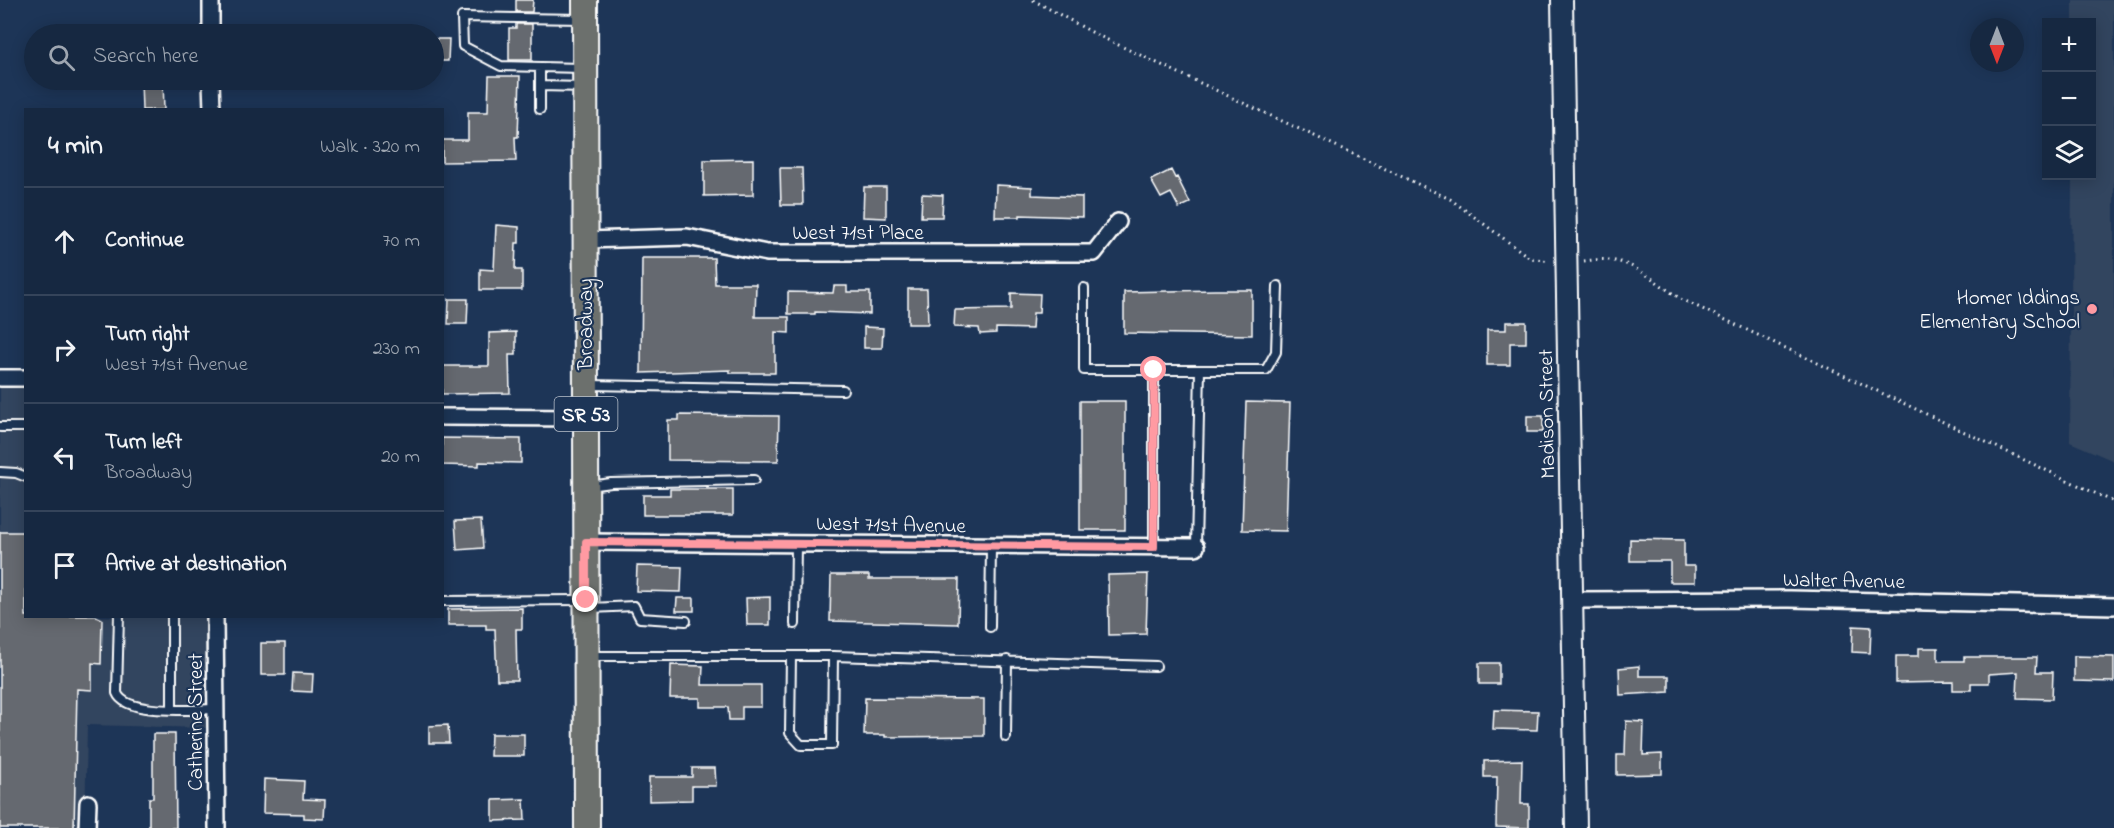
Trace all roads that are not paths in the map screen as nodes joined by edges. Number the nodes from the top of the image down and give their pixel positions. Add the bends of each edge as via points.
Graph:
1 (211, 0) edge
2 (1562, 0) edge
3 (585, 9) edge
4 (211, 24) edge
5 (540, 67) junction
6 (585, 77) junction
7 (540, 86) junction
8 (211, 90) edge
9 (212, 108) edge
10 (540, 109) dead end
11 (1118, 222) dead end
12 (585, 240) junction
13 (1278, 286) dead end
14 (1084, 288) dead end
15 (1154, 370) junction
16 (1200, 370) junction
17 (0, 378) edge
18 (24, 378) edge
19 (586, 384) junction
20 (843, 390) dead end
21 (444, 417) edge
22 (586, 418) junction
23 (0, 427) edge
24 (24, 427) edge
25 (0, 472) edge
26 (24, 476) edge
27 (754, 480) dead end
28 (586, 487) junction
29 (586, 542) junction
30 (796, 544) junction
31 (991, 546) junction
32 (1154, 547) junction
33 (1196, 547) joint
34 (1573, 600) junction
35 (444, 601) edge
36 (586, 604) junction
37 (2114, 606) edge
38 (119, 618) edge
39 (172, 618) edge
40 (216, 618) edge
41 (686, 621) dead end
42 (795, 624) dead end
43 (990, 627) dead end
44 (586, 656) junction
45 (791, 656) junction
46 (833, 656) junction
47 (1006, 660) junction
48 (1156, 666) dead end
49 (172, 709) junction
50 (216, 709) junction
51 (1005, 737) dead end
52 (88, 802) dead end
53 (87, 828) edge
54 (217, 828) edge
55 (587, 828) edge
56 (1576, 828) edge

1 - 4 street
2 - 34 street, Madison Street
3 - 5 lane via 462,17 463,46 501,66
3 - 6 main road, Broadway / SR 53
5 - 6 lane
5 - 7 lane
6 - 7 lane
6 - 12 main road, Broadway / SR 53
7 - 10 lane
8 - 9 street
11 - 12 street, West 71st Place via 1094,253 767,253 687,237
12 - 19 main road, Broadway / SR 53
13 - 16 lane via 1276,352 1266,370
14 - 15 lane via 1084,370
15 - 16 lane
15 - 32 lane
16 - 33 lane
17 - 18 street
19 - 20 lane
19 - 22 main road, Broadway / SR 53
21 - 22 street
22 - 28 main road, Broadway / SR 53
23 - 24 lane
25 - 26 lane
27 - 28 lane
28 - 29 main road, Broadway / SR 53
29 - 30 street, West 71st Avenue
29 - 36 main road, Broadway / SR 53
30 - 31 street, West 71st Avenue
30 - 42 lane
31 - 32 street, West 71st Avenue
31 - 43 lane
32 - 33 street, West 71st Avenue
34 - 37 street, Walter Avenue via 1790,599
34 - 56 street, Madison Street
35 - 36 lane
36 - 41 lane via 634,606 640,618
36 - 44 main road, Broadway / SR 53
38 - 49 lane via 119,697 142,709
39 - 49 lane
40 - 50 street, Catherine Street
44 - 45 lane
44 - 55 main road, Broadway / SR 53
45 - 46 lane
45 - 46 lane via 790,733 801,745 832,745
46 - 47 lane
47 - 48 lane
47 - 51 lane
49 - 50 lane
50 - 54 street, Catherine Street
52 - 53 street

